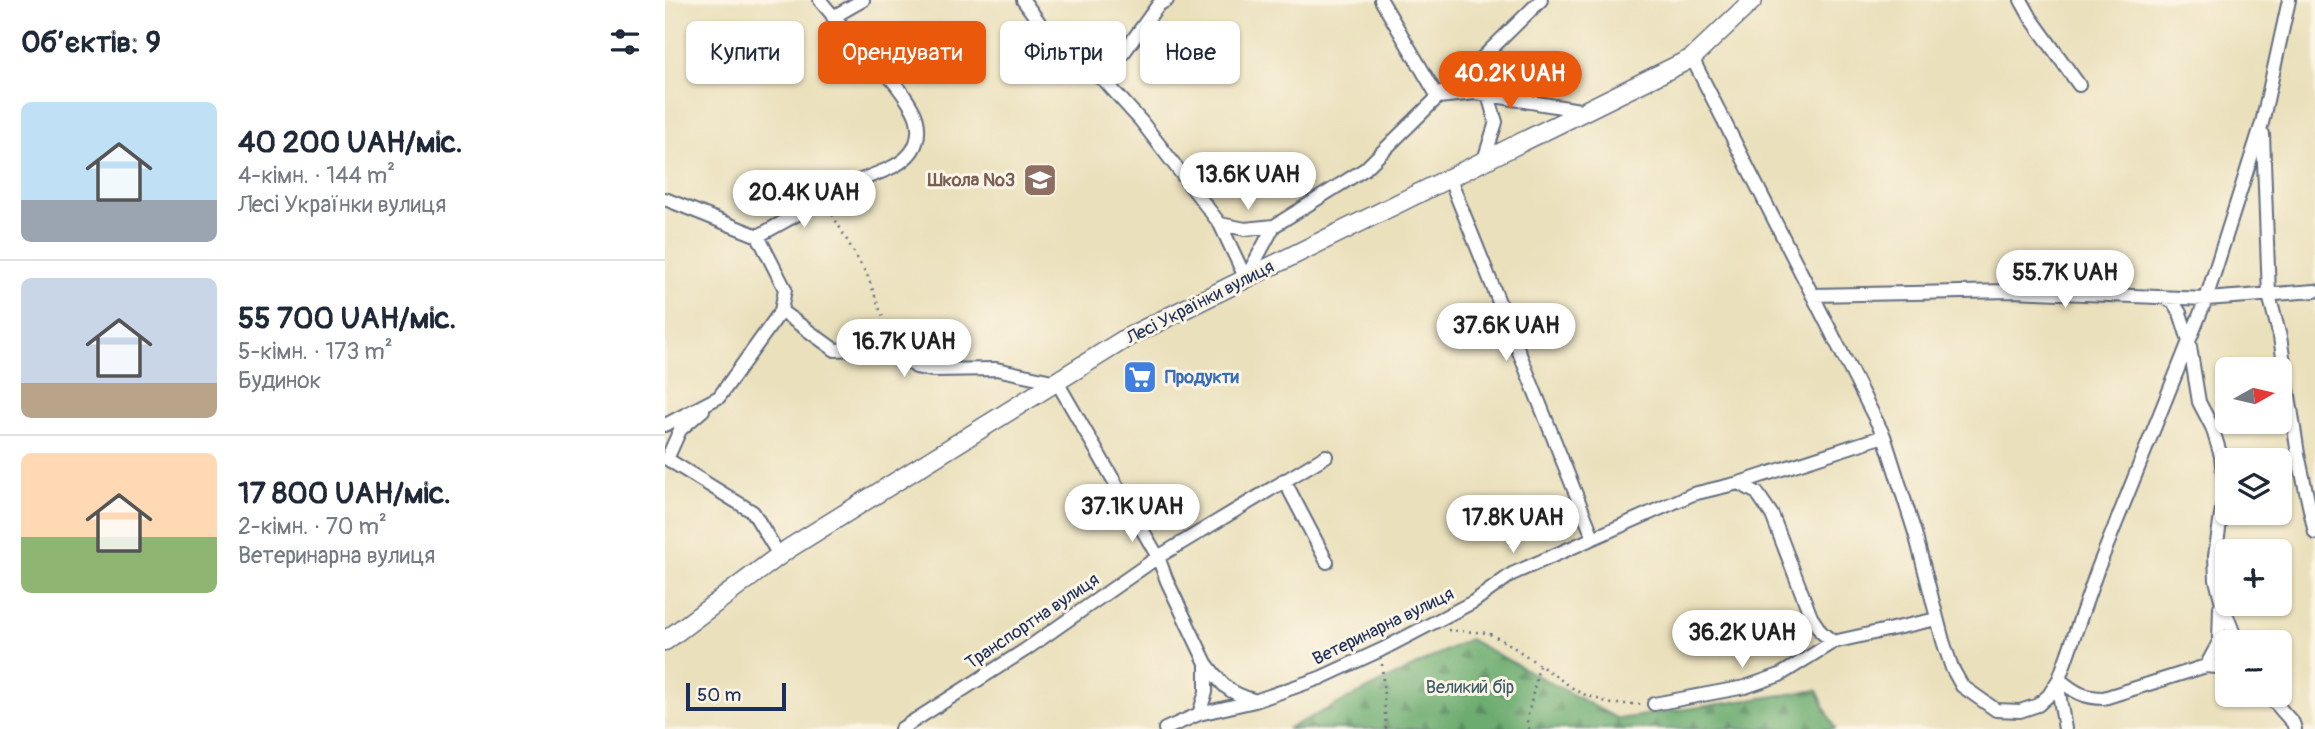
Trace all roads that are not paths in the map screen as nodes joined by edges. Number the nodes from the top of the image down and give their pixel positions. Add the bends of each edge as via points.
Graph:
1 (820, 0) edge
2 (863, 0) edge
3 (1023, 0) edge
4 (1167, 0) edge
5 (1381, 0) edge
6 (1541, 0) edge
7 (1753, 0) edge
8 (2021, 0) edge
9 (2289, 0) edge
10 (833, 17) junction
11 (1038, 21) edge
12 (1126, 49) edge
13 (1692, 58) junction
14 (1475, 65) junction
15 (1108, 84) edge
16 (2079, 85) dead end
17 (1488, 95) junction
18 (1438, 97) junction
19 (1586, 111) junction
20 (2262, 123) junction
21 (1484, 160) junction
22 (1449, 177) junction
23 (665, 199) edge
24 (1220, 224) junction
25 (1274, 226) junction
26 (758, 236) junction
27 (1246, 279) junction
28 (2315, 291) edge
29 (1812, 295) junction
30 (2269, 295) junction
31 (2162, 297) junction
32 (2206, 299) junction
33 (781, 311) junction
34 (2189, 341) junction
35 (1057, 382) junction
36 (719, 397) junction
37 (665, 425) edge
38 (1885, 436) junction
39 (1326, 456) dead end
40 (1285, 481) junction
41 (1739, 483) junction
42 (2315, 533) edge
43 (1593, 537) junction
44 (2218, 539) edge
45 (779, 555) junction
46 (1159, 557) junction
47 (1327, 562) dead end
48 (2220, 616) edge
49 (1937, 619) junction
50 (665, 641) edge
51 (1833, 642) junction
52 (1206, 663) junction
53 (2206, 666) junction
54 (2215, 667) edge
55 (2059, 679) junction
56 (1255, 701) junction
57 (1654, 704) road end
58 (2279, 707) edge
59 (1199, 714) junction
60 (901, 729) edge
61 (1165, 729) edge
62 (2065, 729) edge
63 (2295, 729) edge

1 - 10 street
2 - 10 street
3 - 11 street
4 - 12 street via 1158,5
5 - 18 street
6 - 14 street
7 - 13 street, Лесі Українки вулиця
8 - 16 street
9 - 20 street
10 - 26 street via 896,85 915,112 919,137 911,153 888,170
13 - 19 street, Лесі Українки вулиця
13 - 29 street
14 - 17 street
14 - 18 street
15 - 24 street
17 - 18 street
17 - 19 street
17 - 21 street via 1496,122
18 - 25 street via 1365,169
19 - 21 street, Лесі Українки вулиця
20 - 30 street
20 - 32 street
21 - 22 street, Лесі Українки вулиця
22 - 27 street, Лесі Українки вулиця
22 - 43 street
23 - 26 street
24 - 25 street via 1245,229
24 - 27 street
25 - 27 street
26 - 33 street via 785,289
27 - 35 street, Лесі Українки вулиця via 1128,337
28 - 30 street
29 - 31 street via 2011,291
29 - 38 street
30 - 32 street
30 - 42 street
31 - 32 street
31 - 34 street via 2173,302 2180,313
32 - 34 street
33 - 35 street via 835,350 890,347 916,368 996,369
33 - 36 street
34 - 44 street via 2199,402 2221,456 2225,489
34 - 55 street
35 - 45 street, Лесі Українки вулиця
35 - 46 street
36 - 37 street
36 - 45 street via 680,430 667,458 753,512
38 - 41 street, Ветеринарна вулиця
38 - 49 street
39 - 40 street, Транспортна вулиця
40 - 46 street, Транспортна вулиця
40 - 47 street
41 - 43 street, Ветеринарна вулиця via 1693,494
41 - 51 street via 1757,494 1772,515 1811,617
43 - 56 street, Ветеринарна вулиця via 1512,575 1473,602 1381,650
45 - 50 street, Лесі Українки вулиця
46 - 52 street
46 - 60 street, Транспортна вулиця
48 - 53 street via 2219,642
49 - 51 street
49 - 55 street via 1962,686 1996,710 2020,711 2038,705
51 - 57 street via 1780,675 1745,687
52 - 56 street via 1232,693
52 - 59 street via 1206,691
53 - 54 street
53 - 55 street via 2103,698 2077,694
55 - 62 street
56 - 59 street, Ветеринарна вулиця
58 - 63 street
59 - 61 street, Ветеринарна вулиця

